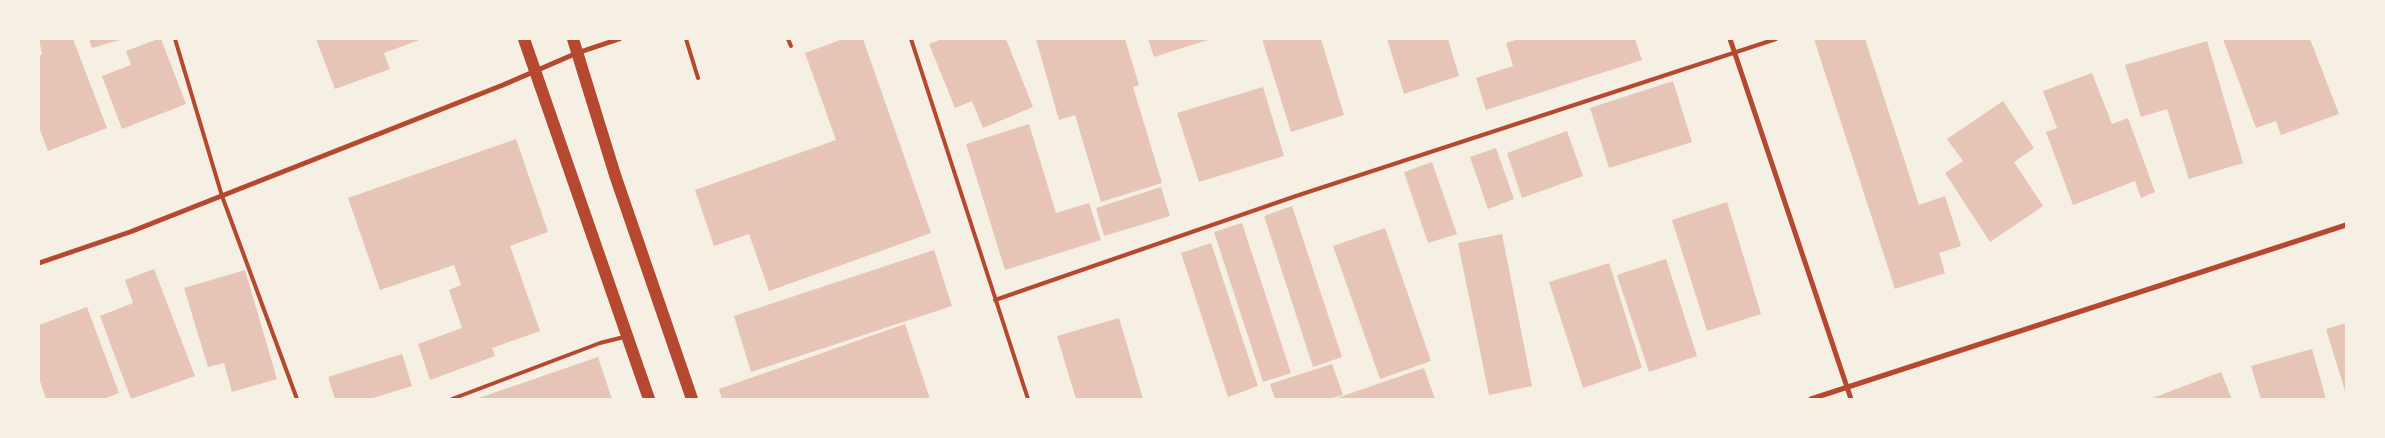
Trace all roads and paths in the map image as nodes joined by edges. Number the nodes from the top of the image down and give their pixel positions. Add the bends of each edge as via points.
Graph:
1 (175, 39) edge
2 (524, 39) edge
3 (573, 39) edge
4 (619, 39) edge
5 (686, 39) edge
6 (788, 39) edge
7 (911, 39) edge
8 (1730, 39) edge
9 (1776, 39) edge
10 (790, 46) dead end
11 (578, 53) junction
12 (1734, 53) junction
13 (535, 71) junction
14 (698, 78) dead end
15 (222, 196) junction
16 (2346, 225) edge
17 (39, 263) edge
18 (995, 300) junction
19 (628, 335) junction
20 (1847, 387) junction
21 (297, 399) edge
22 (452, 399) edge
23 (650, 399) edge
24 (692, 399) edge
25 (1028, 399) edge
26 (1811, 399) edge
27 (1852, 399) edge

1 - 15 lane
2 - 13 main road
3 - 11 main road
4 - 11 street
5 - 14 lane
6 - 10 lane
7 - 18 lane
8 - 12 street
9 - 12 lane
11 - 13 street
11 - 24 main road via 615,175
12 - 18 lane via 1296,196
12 - 20 street
13 - 15 street
13 - 19 main road
15 - 17 street
15 - 21 lane
16 - 20 street
18 - 25 lane
19 - 22 lane
19 - 23 main road
20 - 26 street
20 - 27 street

